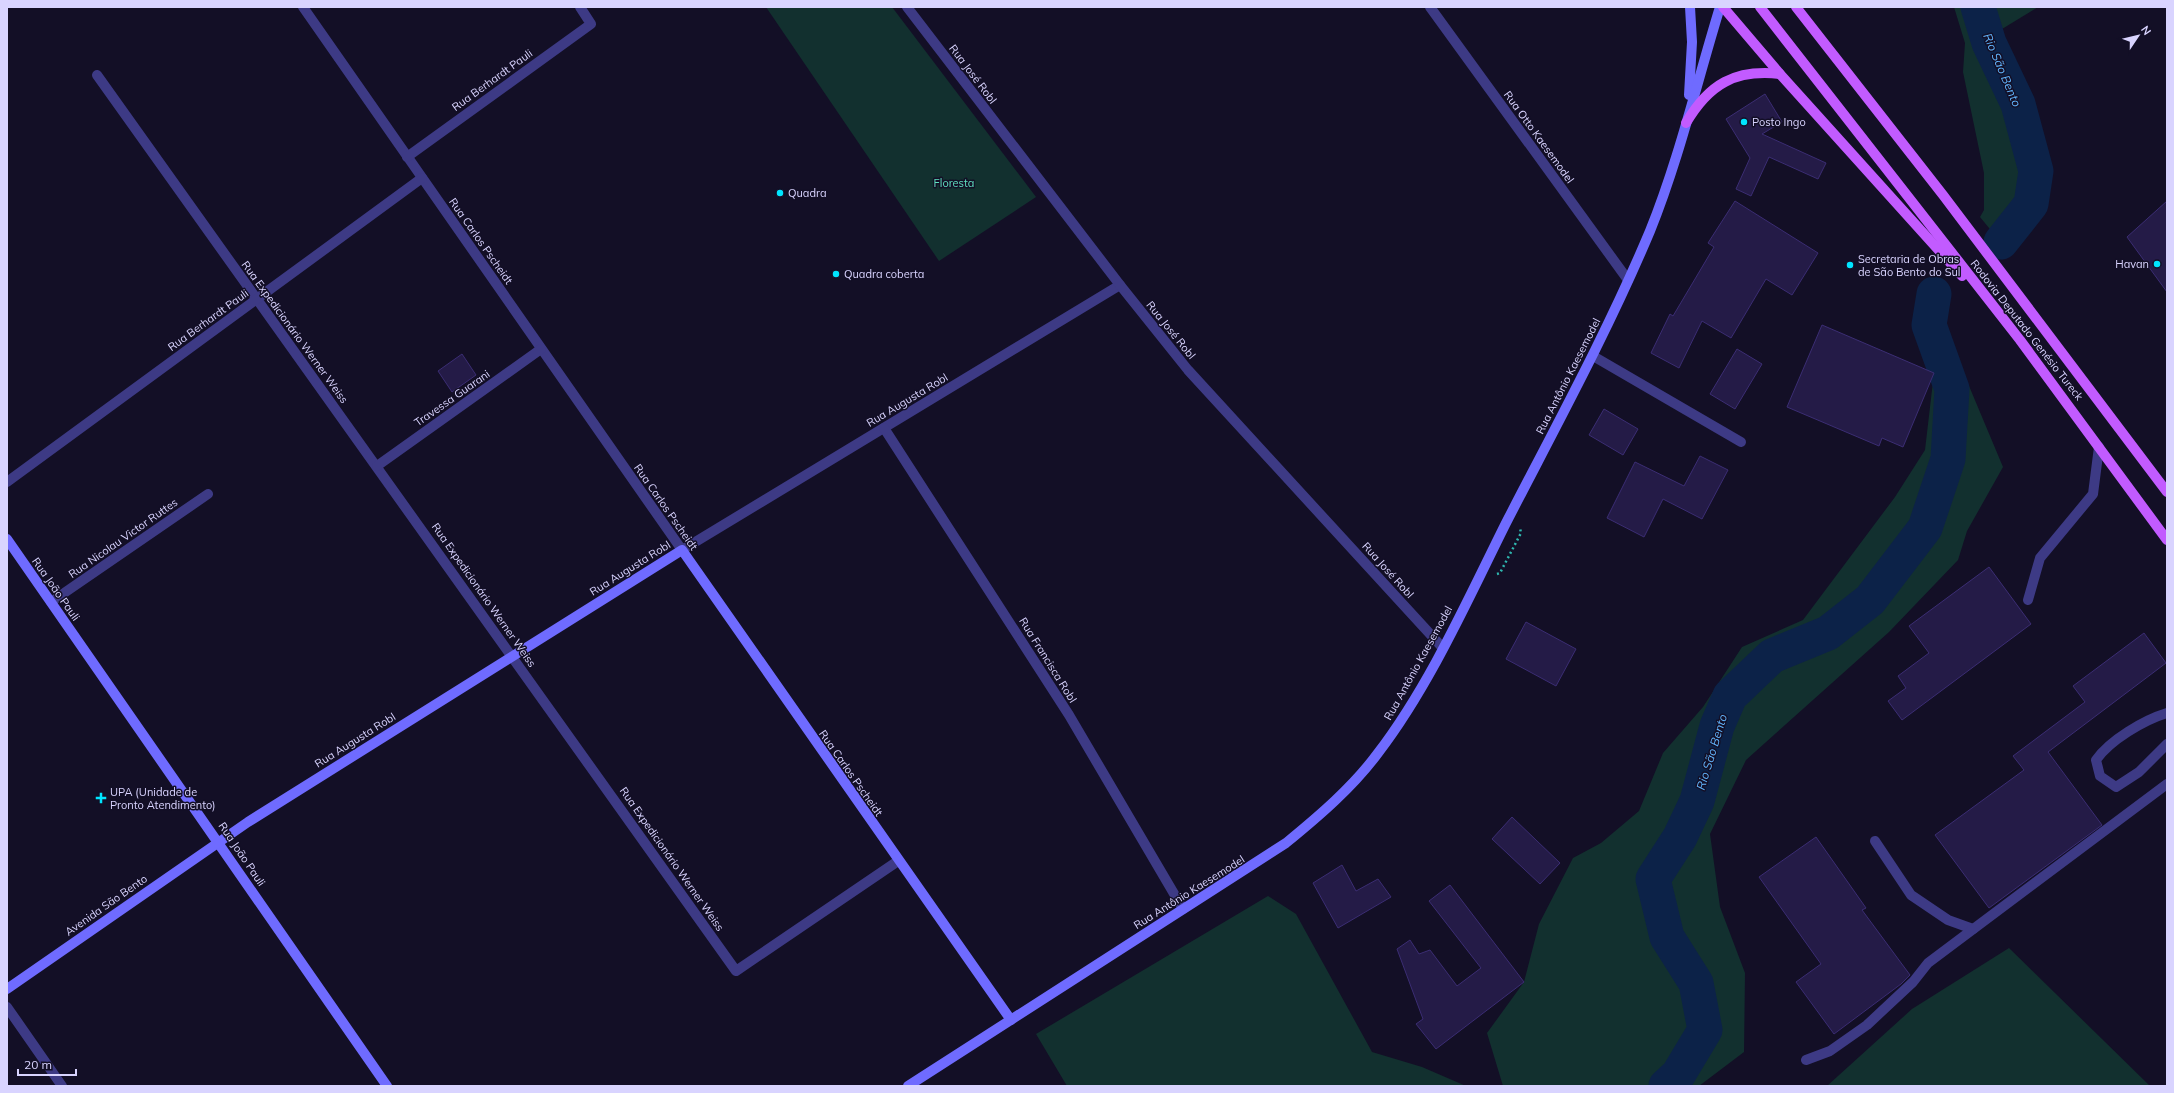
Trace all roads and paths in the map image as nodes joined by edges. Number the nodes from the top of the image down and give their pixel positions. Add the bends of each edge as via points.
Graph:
1 (303, 7) edge
2 (580, 7) edge
3 (907, 7) edge
4 (1430, 7) edge
5 (1690, 7) edge
6 (1720, 7) edge
7 (1723, 7) edge
8 (1760, 7) edge
9 (1796, 7) edge
10 (1780, 74) junction
11 (97, 75) dead end
12 (1686, 123) junction
13 (407, 157) junction
14 (422, 178) junction
15 (1628, 280) junction
16 (1120, 286) junction
17 (257, 299) junction
18 (2020, 340) junction
19 (542, 349) junction
20 (1593, 356) junction
21 (884, 428) junction
22 (1741, 442) dead end
23 (2099, 446) junction
24 (377, 466) junction
25 (7, 482) edge
26 (2167, 492) edge
27 (208, 494) dead end
28 (7, 539) edge
29 (2167, 540) edge
30 (682, 550) junction
31 (2028, 600) dead end
32 (51, 602) junction
33 (1442, 647) junction
34 (512, 656) junction
35 (2167, 713) edge
36 (2167, 744) edge
37 (2167, 784) edge
38 (219, 841) junction
39 (1875, 841) dead end
40 (898, 861) junction
41 (1183, 909) junction
42 (1973, 929) junction
43 (7, 989) edge
44 (7, 1007) edge
45 (1011, 1020) junction
46 (1806, 1060) dead end
47 (62, 1086) edge
48 (387, 1086) edge
49 (908, 1086) edge

1 - 13 street, Rua Carlos Pscheidt
2 - 13 street, Rua Berhardt Pauli via 591,24
3 - 16 street, Rua José Robl
4 - 15 street, Rua Otto Kaesemodel
5 - 12 main road, Rua Antônio Kaesemodel via 1691,82
6 - 12 main road, Rua Antônio Kaesemodel
7 - 10 main road
8 - 18 main road, Rodovia Deputado Genésio Tureck
9 - 26 main road via 1943,195
10 - 12 main road via 1743,74 1725,81 1709,92 1696,106
10 - 18 main road
11 - 17 street, Rua Expedicionário Werner Weiss
12 - 15 main road, Rua Antônio Kaesemodel via 1662,200
13 - 14 street, Rua Carlos Pscheidt
14 - 17 street, Rua Berhardt Pauli
14 - 19 street, Rua Carlos Pscheidt
15 - 20 main road, Rua Antônio Kaesemodel
16 - 21 street, Rua Augusta Robl
16 - 33 street, Rua José Robl via 1188,370
17 - 24 street, Rua Expedicionário Werner Weiss
17 - 25 street, Rua Berhardt Pauli
18 - 23 main road, Rodovia Deputado Genésio Tureck
19 - 24 street, Travessa Guarani
19 - 30 street, Rua Carlos Pscheidt
20 - 22 street
20 - 33 main road, Rua Antônio Kaesemodel
21 - 30 street, Rua Augusta Robl
21 - 41 street, Rua Francisca Robl via 1069,715
23 - 29 main road, Rodovia Deputado Genésio Tureck
23 - 31 street via 2093,494 2040,558
24 - 34 street, Rua Expedicionário Werner Weiss
27 - 32 street, Rua Nicolau Victor Ruttes
28 - 32 main road, Rua João Pauli
30 - 34 main road, Rua Augusta Robl
30 - 40 main road, Rua Carlos Pscheidt
32 - 38 main road, Rua João Pauli
33 - 41 main road, Rua Antônio Kaesemodel via 1405,716 1377,755 1347,788 1319,816 1286,842
34 - 38 main road, Rua Augusta Robl
34 - 40 street, Rua Expedicionário Werner Weiss via 736,971
35 - 36 street via 2152,718 2104,749 2096,760 2100,776 2116,787 2139,772
37 - 42 street
38 - 43 main road, Avenida São Bento
38 - 48 main road, Rua João Pauli
39 - 42 street via 1911,895 1948,920
40 - 45 main road, Rua Carlos Pscheidt
41 - 45 main road, Rua Antônio Kaesemodel
42 - 46 street via 1928,963 1913,982 1867,1025 1830,1051
44 - 47 street
45 - 49 main road, Rua Antônio Kaesemodel

